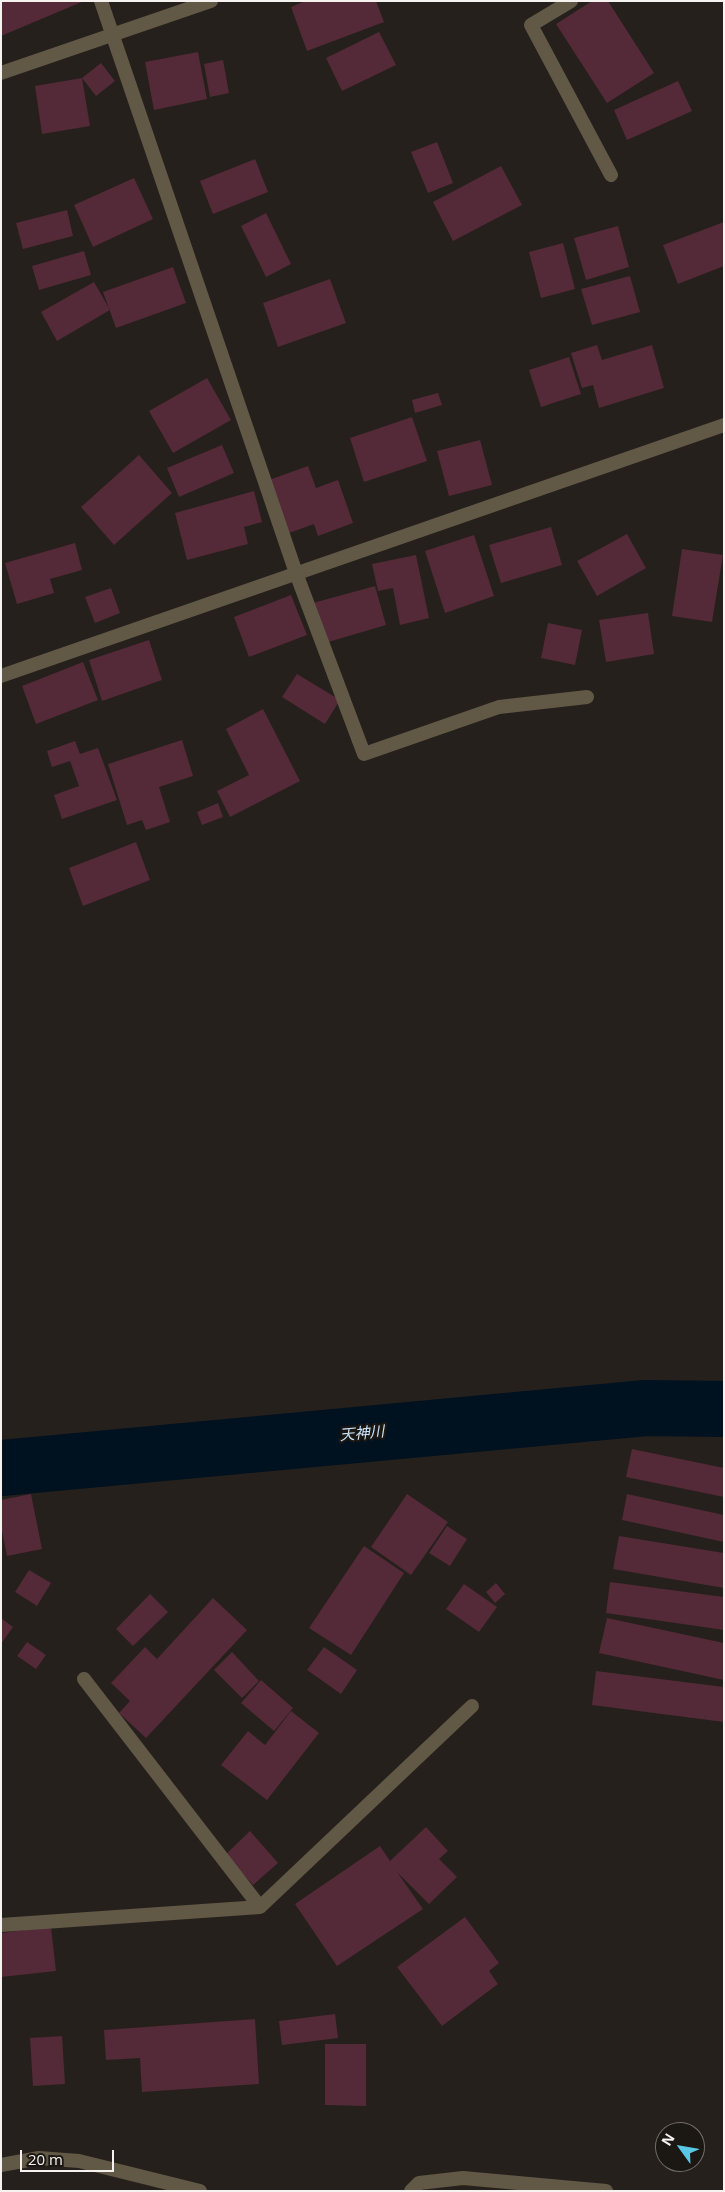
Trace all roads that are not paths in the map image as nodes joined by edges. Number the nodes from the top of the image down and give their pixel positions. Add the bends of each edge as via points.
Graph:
1 (101, 1) edge
2 (211, 1) edge
3 (571, 1) edge
4 (113, 35) junction
5 (1, 73) edge
6 (611, 175) dead end
7 (724, 425) edge
8 (296, 573) junction
9 (1, 676) edge
10 (587, 697) dead end
11 (84, 1679) dead end
12 (472, 1706) dead end
13 (260, 1906) junction
14 (1, 1925) edge
15 (1, 2165) edge
16 (200, 2191) edge
17 (411, 2191) edge
18 (606, 2191) edge

1 - 4 street
2 - 4 street
3 - 6 street via 530,25
4 - 5 street
4 - 8 street
7 - 8 street
8 - 9 street
8 - 10 street via 364,754 499,708
11 - 13 street
12 - 13 street
13 - 14 street
15 - 16 street via 39,2158 79,2161
17 - 18 street via 420,2184 462,2178

